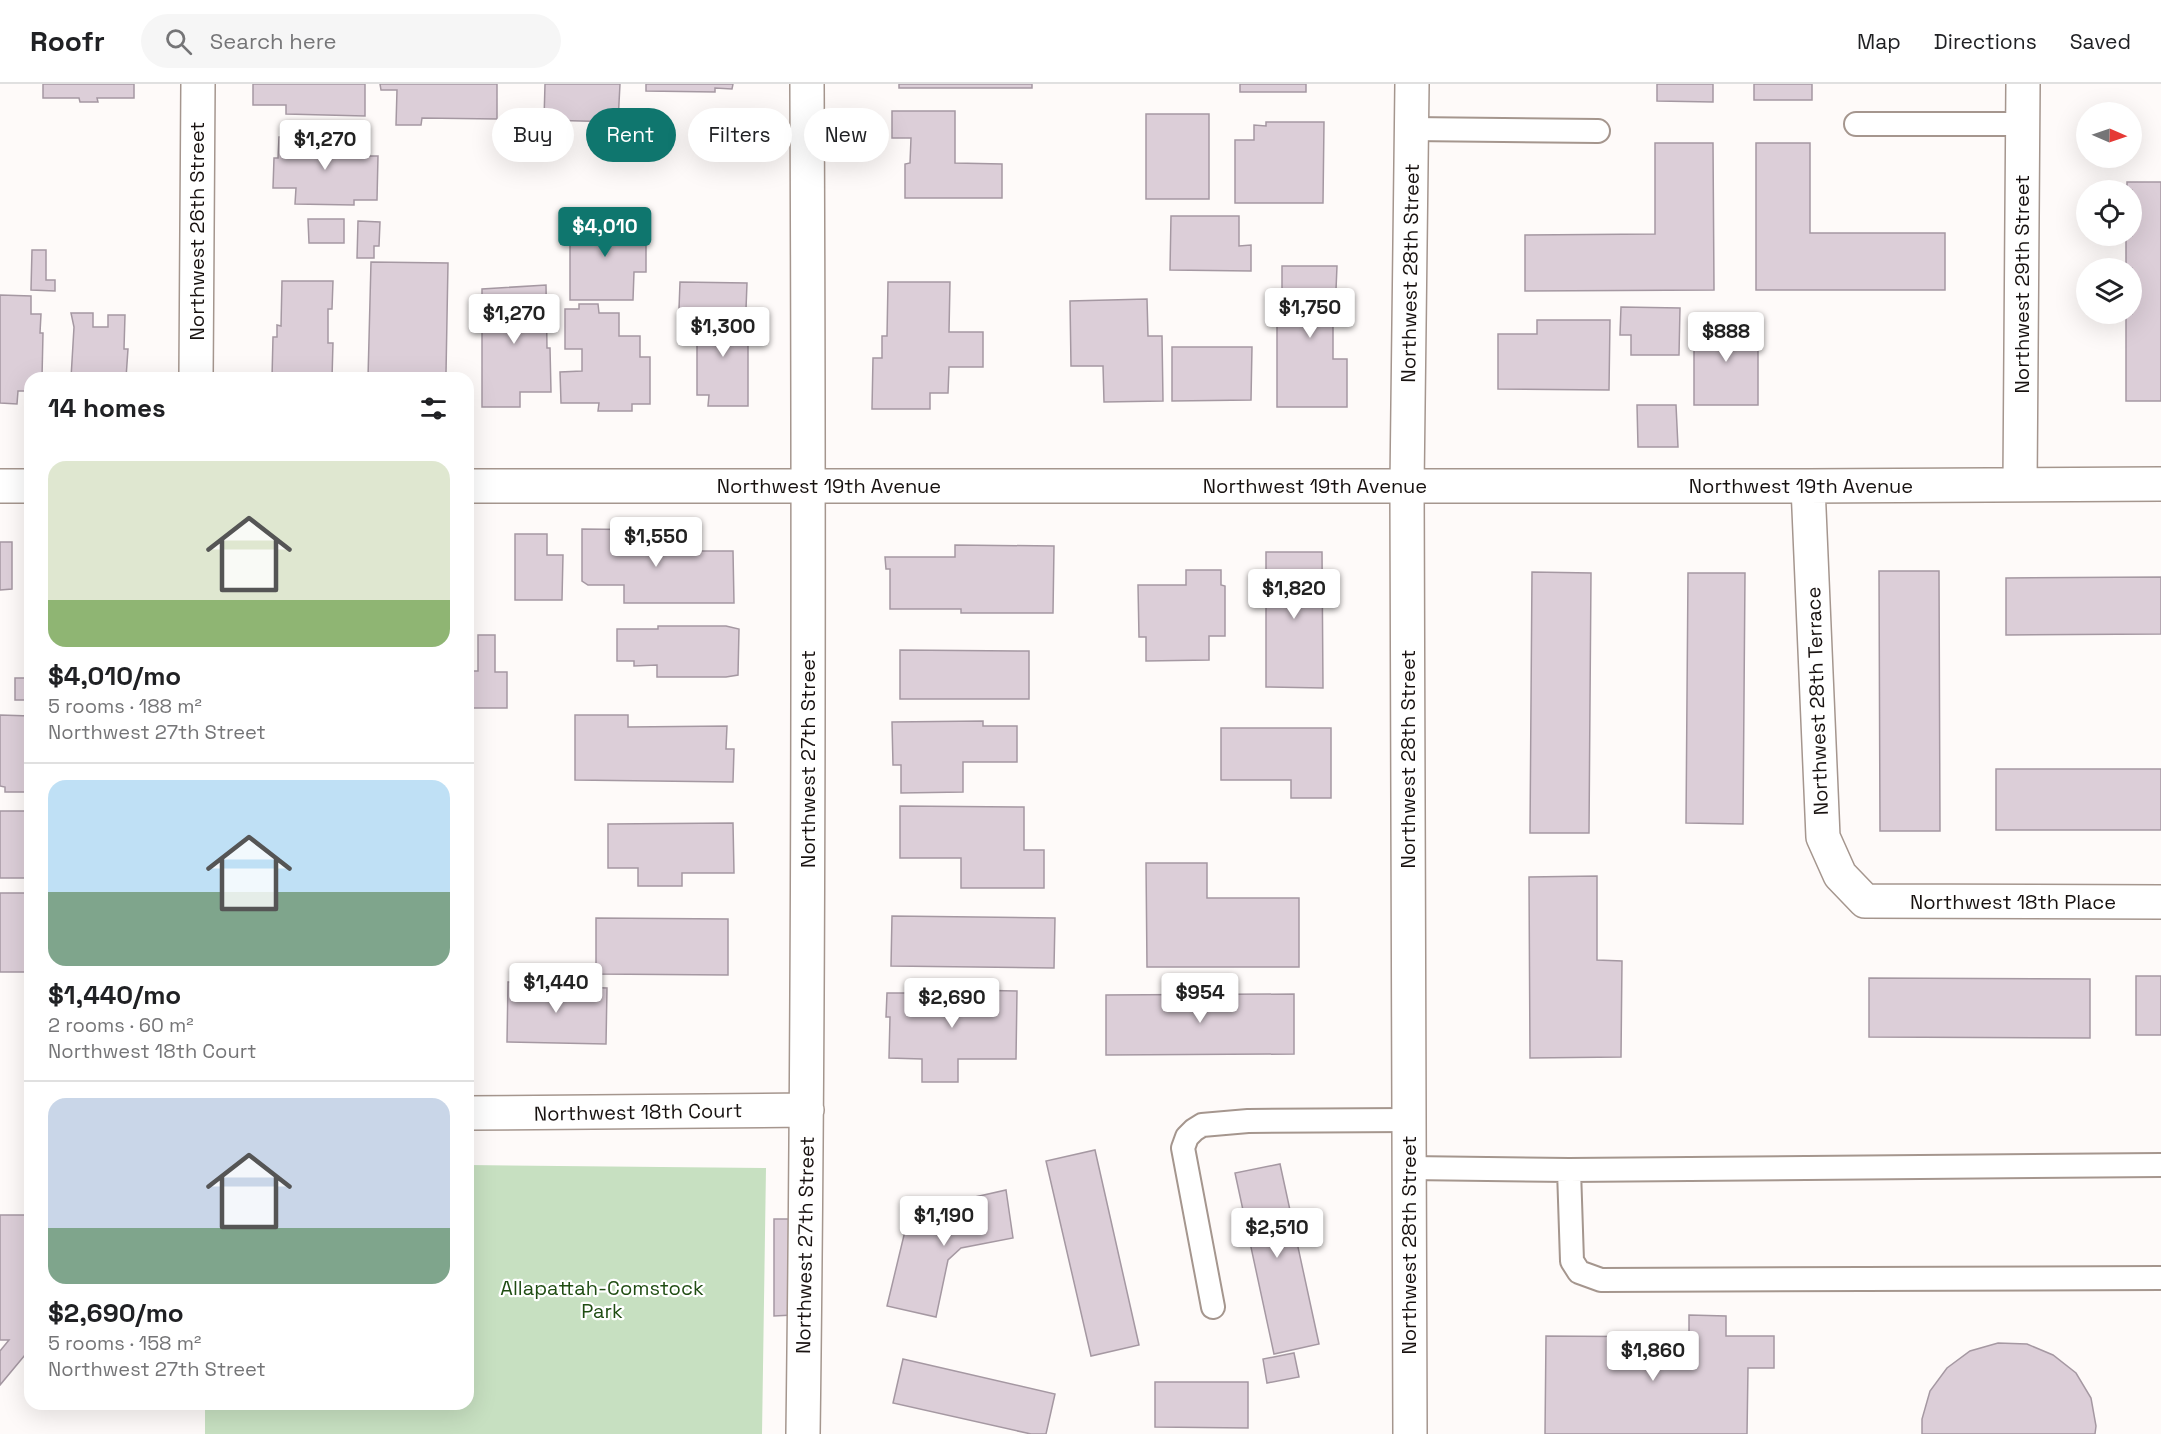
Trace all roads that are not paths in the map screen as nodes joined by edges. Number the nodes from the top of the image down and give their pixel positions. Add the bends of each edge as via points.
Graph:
1 (198, 84) edge
2 (807, 84) edge
3 (1412, 84) edge
4 (2023, 84) edge
5 (1856, 124) dead end
6 (2023, 124) junction
7 (1411, 129) junction
8 (1598, 131) dead end
9 (196, 372) edge
10 (2161, 484) edge
11 (2020, 485) junction
12 (0, 486) edge
13 (24, 486) edge
14 (474, 486) edge
15 (1407, 486) junction
16 (1808, 486) junction
17 (809, 487) junction
18 (1865, 901) joint
19 (2161, 902) edge
20 (807, 1110) junction
21 (474, 1113) edge
22 (1409, 1120) junction
23 (2161, 1165) edge
24 (1409, 1168) junction
25 (1569, 1170) junction
26 (2161, 1278) edge
27 (1213, 1307) dead end
28 (803, 1434) edge
29 (1410, 1434) edge

1 - 9 street, Northwest 26th Street
2 - 17 street, Northwest 27th Street
3 - 7 street, Northwest 28th Street
4 - 6 street, Northwest 29th Street
5 - 6 lane
6 - 11 street, Northwest 29th Street
7 - 8 lane
7 - 15 street, Northwest 28th Street
10 - 11 street, Northwest 19th Avenue
11 - 16 street, Northwest 19th Avenue
12 - 13 street
14 - 17 street, Northwest 19th Avenue
15 - 16 street, Northwest 19th Avenue
15 - 17 street, Northwest 19th Avenue
15 - 22 street, Northwest 28th Street
16 - 18 street, Northwest 28th Terrace via 1823,837 1840,875
17 - 20 street, Northwest 27th Street
18 - 19 street, Northwest 18th Place
20 - 21 street, Northwest 18th Court
20 - 28 street, Northwest 27th Street
22 - 24 street, Northwest 28th Street
22 - 27 lane via 1248,1121 1202,1125 1194,1130 1183,1149
23 - 25 lane
24 - 25 lane
24 - 29 street, Northwest 28th Street
25 - 26 lane via 1572,1261 1579,1272 1600,1280

